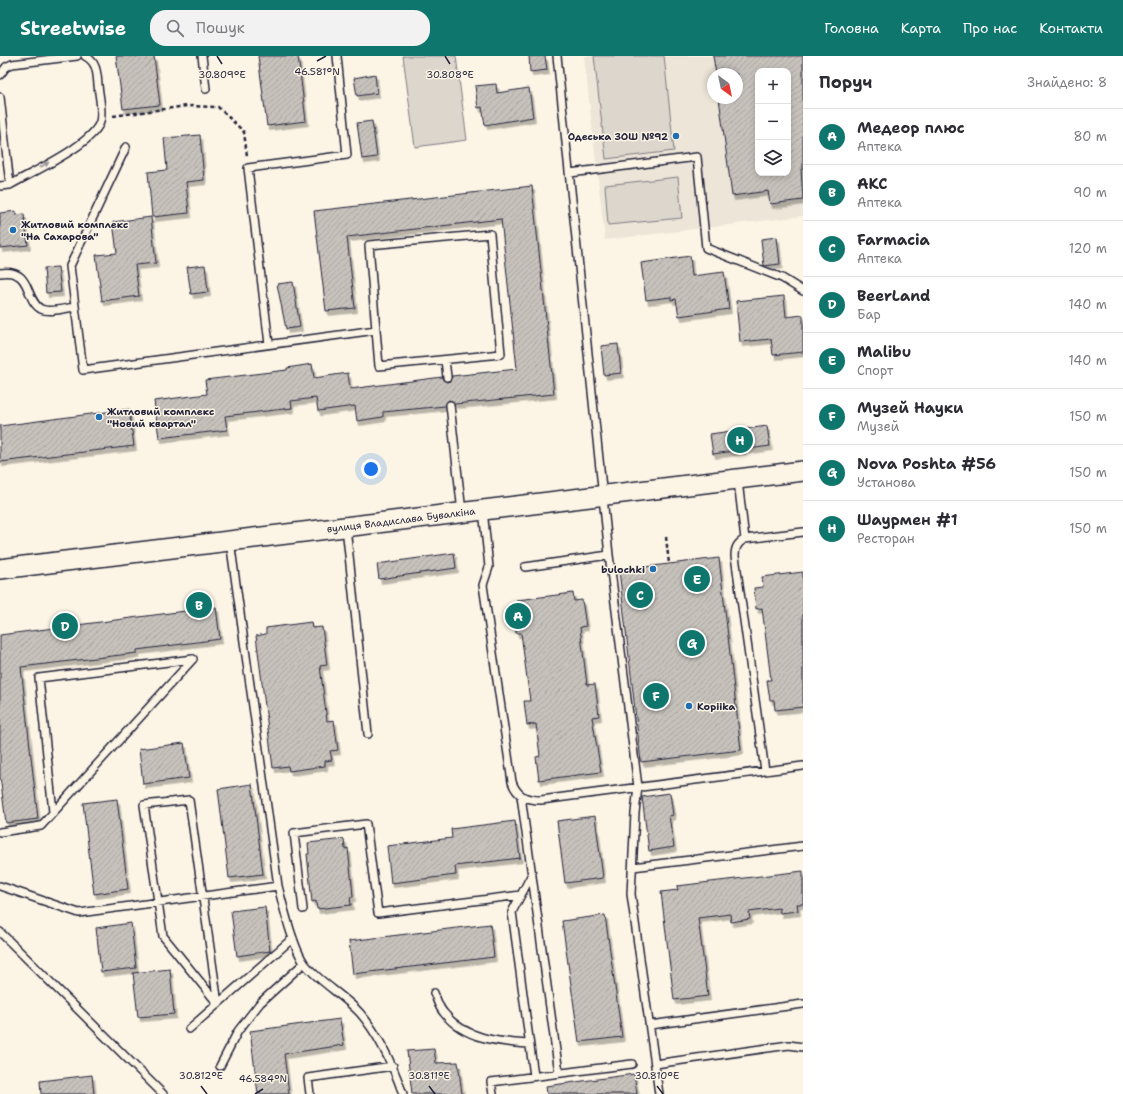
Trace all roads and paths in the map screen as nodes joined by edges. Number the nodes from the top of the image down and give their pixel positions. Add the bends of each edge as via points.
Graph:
1 (77, 56) edge
2 (85, 56) edge
3 (202, 56) edge
4 (337, 56) edge
5 (557, 56) edge
6 (0, 75) edge
7 (206, 89) dead end
8 (0, 97) edge
9 (100, 118) junction
10 (126, 148) dead end
11 (248, 168) junction
12 (570, 173) junction
13 (10, 185) junction
14 (0, 186) edge
15 (0, 273) edge
16 (803, 291) edge
17 (75, 307) junction
18 (376, 330) junction
19 (269, 344) junction
20 (445, 360) junction
21 (447, 376) dead end
22 (450, 405) dead end
23 (803, 471) edge
24 (738, 479) junction
25 (603, 495) junction
26 (483, 510) junction
27 (462, 512) junction
28 (346, 527) junction
29 (803, 532) edge
30 (666, 537) dead end
31 (745, 539) junction
32 (230, 541) junction
33 (609, 555) junction
34 (669, 564) dead end
35 (525, 566) dead end
36 (0, 569) edge
37 (368, 734) dead end
38 (803, 766) edge
39 (765, 771) junction
40 (638, 787) junction
41 (521, 796) junction
42 (54, 812) junction
43 (0, 832) edge
44 (803, 846) edge
45 (633, 867) junction
46 (532, 874) junction
47 (0, 886) edge
48 (278, 886) junction
49 (521, 895) junction
50 (202, 896) junction
51 (158, 902) junction
52 (303, 909) dead end
53 (0, 932) edge
54 (293, 938) junction
55 (304, 963) junction
56 (434, 993) dead end
57 (218, 1004) junction
58 (803, 1004) edge
59 (650, 1026) junction
60 (189, 1029) dead end
61 (529, 1044) junction
62 (803, 1047) edge
63 (632, 1064) dead end
64 (655, 1064) junction
65 (220, 1066) dead end
66 (393, 1066) junction
67 (559, 1073) junction
68 (534, 1076) junction
69 (163, 1094) edge
70 (310, 1094) edge
71 (403, 1094) edge
72 (493, 1094) edge
73 (659, 1094) edge

1 - 6 lane via 12,64
2 - 9 lane via 91,59 96,69
3 - 7 lane
4 - 11 lane via 347,155
5 - 12 lane
8 - 13 lane
9 - 11 path via 187,106 218,107 244,132
13 -> 9 lane via 84,142 96,129
10 - 17 lane via 70,266
11 - 19 lane
12 - 16 lane via 697,157 706,248 782,278
12 - 25 lane
13 - 14 lane
15 - 17 lane via 17,275 25,282 40,309
17 - 19 lane via 83,370
18 - 19 lane
18 - 20 lane via 379,366
18 - 20 lane via 369,245 490,234 501,354
20 - 21 lane
22 - 27 lane
23 - 24 street, вулиця Владислава Бувалкіна
24 - 25 street, вулиця Владислава Бувалкіна
24 - 31 lane
25 - 26 street, вулиця Владислава Бувалкіна
25 - 33 lane
26 - 27 street, вулиця Владислава Бувалкіна
26 - 41 lane via 489,567 484,585 512,782
27 - 28 street, вулиця Владислава Бувалкіна
28 - 32 street, вулиця Владислава Бувалкіна
28 - 37 lane
29 - 31 lane
30 - 34 path
31 - 39 lane via 739,542 735,556
32 - 36 street, вулиця Владислава Бувалкіна
32 - 48 lane
33 - 35 lane
33 - 40 lane
38 - 39 lane
39 - 40 lane
40 - 41 lane via 541,800
40 - 45 lane via 634,813
41 - 46 lane
42 - 42 lane via 188,665 193,659 39,678
42 - 43 lane via 41,826
44 - 45 lane
45 - 59 lane via 632,894
46 - 49 lane
46 - 67 lane
47 - 51 lane via 80,913
48 - 50 lane
48 - 54 lane
49 - 52 lane via 378,912 366,824 294,833
49 - 61 lane via 512,912
50 - 51 lane
50 - 51 lane via 189,800 150,804 144,805
50 - 57 lane
51 - 57 lane via 163,936
53 - 69 lane
54 - 55 lane
54 - 57 lane
55 - 65 lane via 260,1004 238,1031
55 - 66 lane via 360,1013
56 - 61 lane via 443,1013 456,1025 477,1036 501,1043
57 - 60 lane
58 - 59 lane
59 - 64 lane
61 - 68 lane
62 - 64 lane via 789,1045
63 - 67 lane
64 - 73 lane
66 - 70 lane via 308,1078
66 - 71 lane
67 - 68 lane
68 - 72 lane via 491,1082

